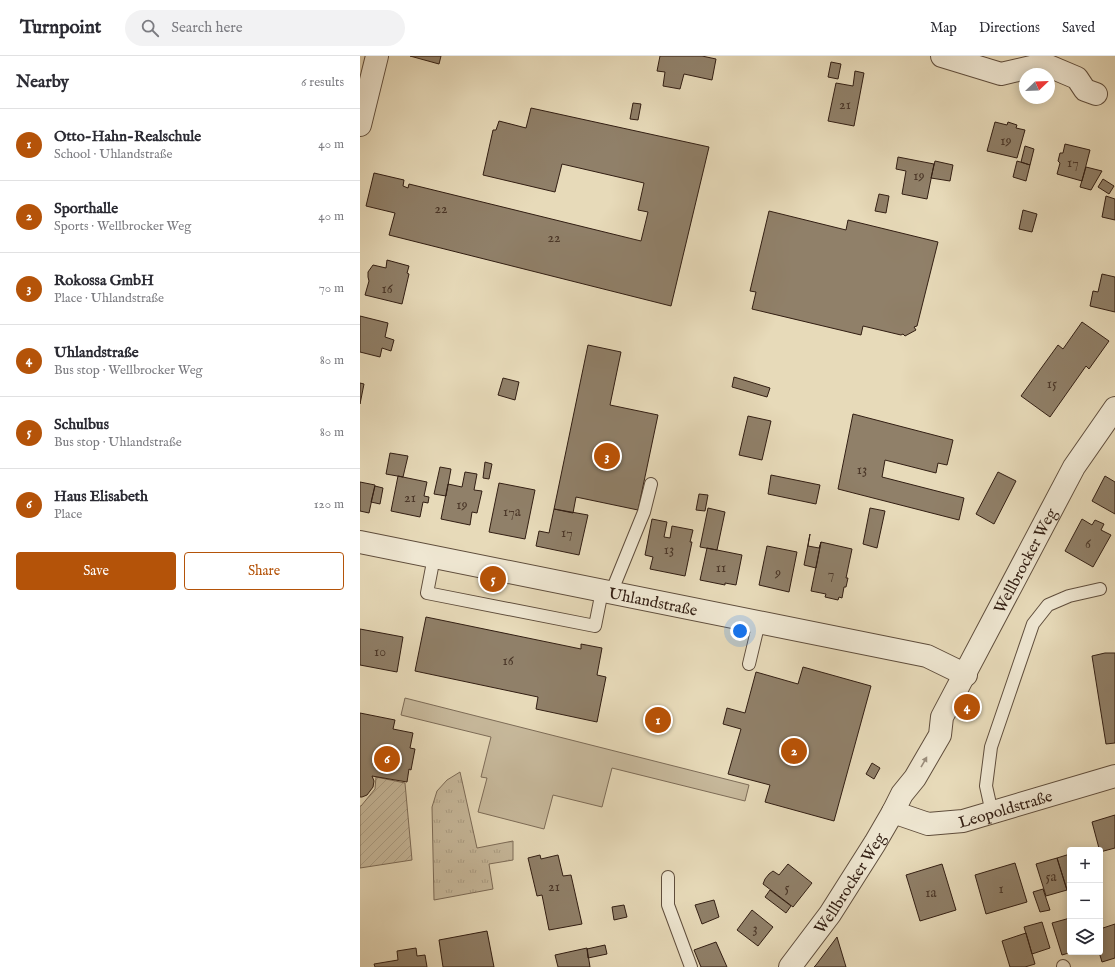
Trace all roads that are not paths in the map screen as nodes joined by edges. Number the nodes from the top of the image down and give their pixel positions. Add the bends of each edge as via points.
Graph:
1 (377, 56) edge
2 (942, 56) edge
3 (1096, 94) dead end
4 (360, 125) edge
5 (1115, 408) edge
6 (651, 484) dead end
7 (360, 542) edge
8 (434, 556) junction
9 (1100, 590) dead end
10 (606, 592) junction
11 (758, 622) junction
12 (749, 664) dead end
13 (966, 675) junction
14 (1115, 776) edge
15 (898, 803) junction
16 (992, 813) junction
17 (668, 877) dead end
18 (691, 967) edge
19 (790, 967) edge

1 - 4 street
2 - 3 street via 1001,74 1044,64 1077,78 1085,90
5 - 13 street, Wellbrocker Weg via 1074,467
6 - 10 lane via 644,512
7 - 8 street, Uhlandstraße
8 - 10 street, Uhlandstraße
8 - 10 lane via 427,593 595,626
9 - 16 lane via 1069,596 1048,605 1033,624 990,747 986,786
10 - 11 street, Uhlandstraße
11 - 12 lane
11 - 13 street, Uhlandstraße via 927,656
13 - 15 street, Wellbrocker Weg via 942,717 927,729 903,771
14 - 16 street, Leopoldstraße
15 - 16 street, Leopoldstraße via 928,824 963,821
15 - 19 street, Wellbrocker Weg via 830,914
17 - 18 lane via 668,905

